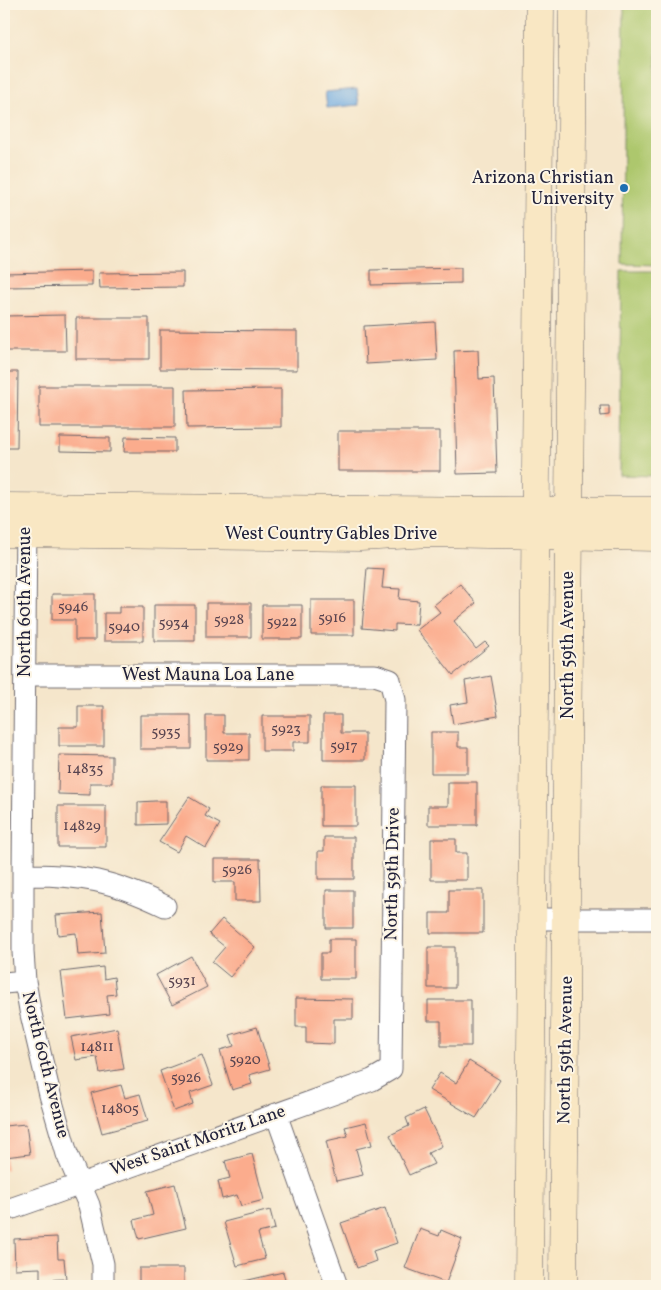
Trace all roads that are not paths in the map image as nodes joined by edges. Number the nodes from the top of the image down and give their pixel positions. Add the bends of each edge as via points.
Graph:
1 (540, 4) edge
2 (573, 4) edge
3 (657, 511) edge
4 (15, 520) edge
5 (536, 523) junction
6 (570, 523) junction
7 (657, 537) edge
8 (25, 675) junction
9 (390, 680) joint
10 (23, 876) junction
11 (165, 906) dead end
12 (532, 918) junction
13 (568, 919) junction
14 (657, 919) edge
15 (25, 981) junction
16 (4, 984) edge
17 (391, 1069) joint
18 (276, 1114) junction
19 (80, 1184) junction
20 (4, 1209) edge
21 (103, 1286) edge
22 (337, 1286) edge
23 (529, 1286) edge
24 (563, 1286) edge

1 - 5 main road, North 59th Avenue
2 - 6 main road, North 59th Avenue
3 - 6 main road, West Country Gables Drive
4 - 5 main road, West Country Gables Drive
4 - 8 street, North 60th Avenue
5 - 6 main road, West Country Gables Drive
5 - 12 main road, North 59th Avenue
6 - 7 main road, West Country Gables Drive
6 - 13 main road, North 59th Avenue
8 - 9 street, West Mauna Loa Lane via 375,676
8 - 10 street, North 60th Avenue
9 - 17 street, North 59th Drive via 395,700
10 - 11 street via 88,878 114,884
10 - 15 street, North 60th Avenue
12 - 13 street
12 - 23 main road, North 59th Avenue
13 - 14 street
13 - 24 main road, North 59th Avenue
15 - 16 street
15 - 19 street, North 60th Avenue via 50,1095 67,1154
17 - 18 street, West Saint Moritz Lane via 372,1080
18 - 19 street, West Saint Moritz Lane
18 - 22 street
19 - 20 street, West Saint Moritz Lane
19 - 21 street, North 60th Avenue via 89,1205 103,1264

